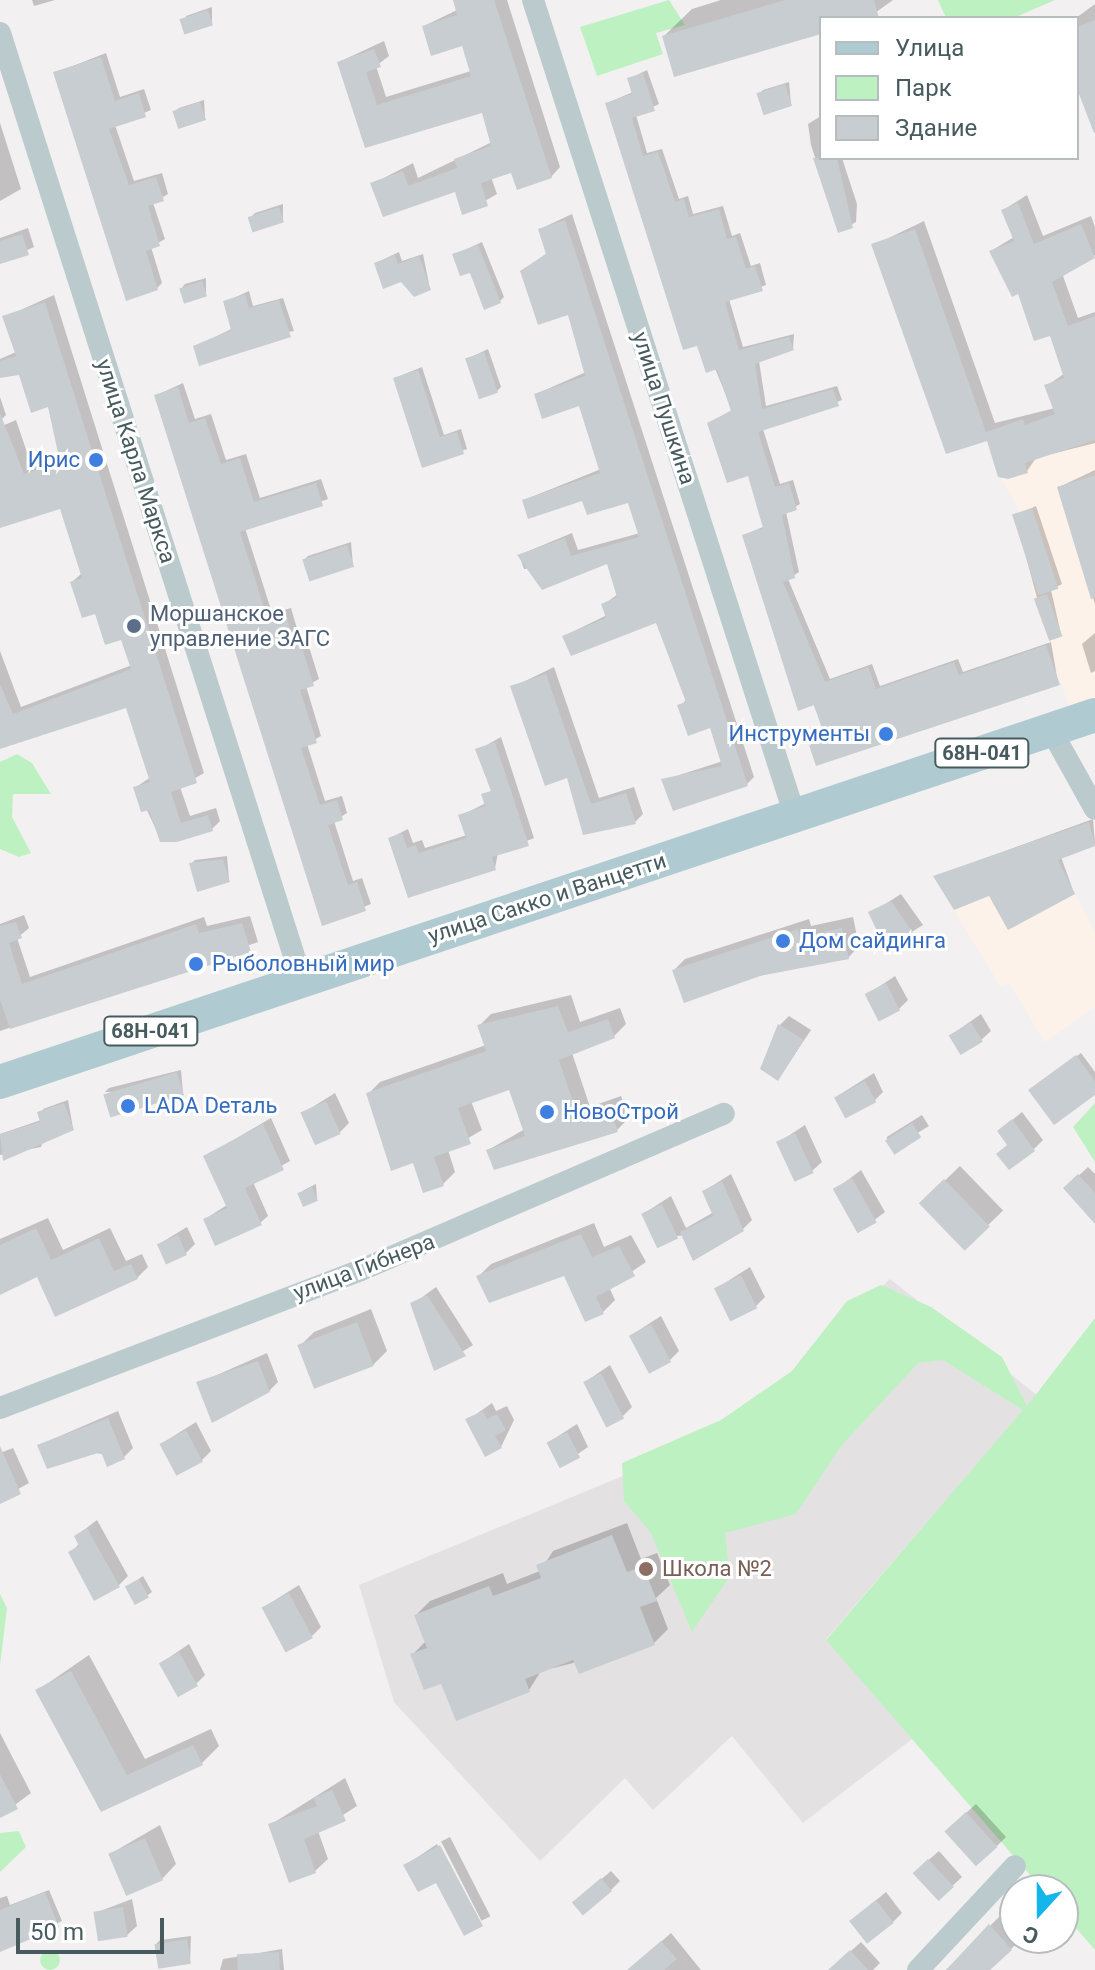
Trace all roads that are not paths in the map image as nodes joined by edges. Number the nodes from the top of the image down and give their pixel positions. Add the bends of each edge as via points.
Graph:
1 (533, 0) edge
2 (0, 33) edge
3 (1095, 715) edge
4 (1051, 730) junction
5 (1095, 809) edge
6 (795, 816) junction
7 (302, 981) junction
8 (0, 1082) edge
9 (724, 1114) dead end
10 (0, 1408) edge
11 (1015, 1866) dead end
12 (918, 1970) edge

1 - 6 street, улица Пушкина
2 - 7 street, улица Карла Маркса
3 - 4 main road, улица Сакко и Ванцетти / 68Н-041
4 - 5 street
4 - 6 main road, улица Сакко и Ванцетти / 68Н-041
6 - 7 main road, улица Сакко и Ванцетти / 68Н-041
7 - 8 main road, улица Сакко и Ванцетти / 68Н-041
9 - 10 street, улица Гибнера via 361,1270
11 - 12 street

